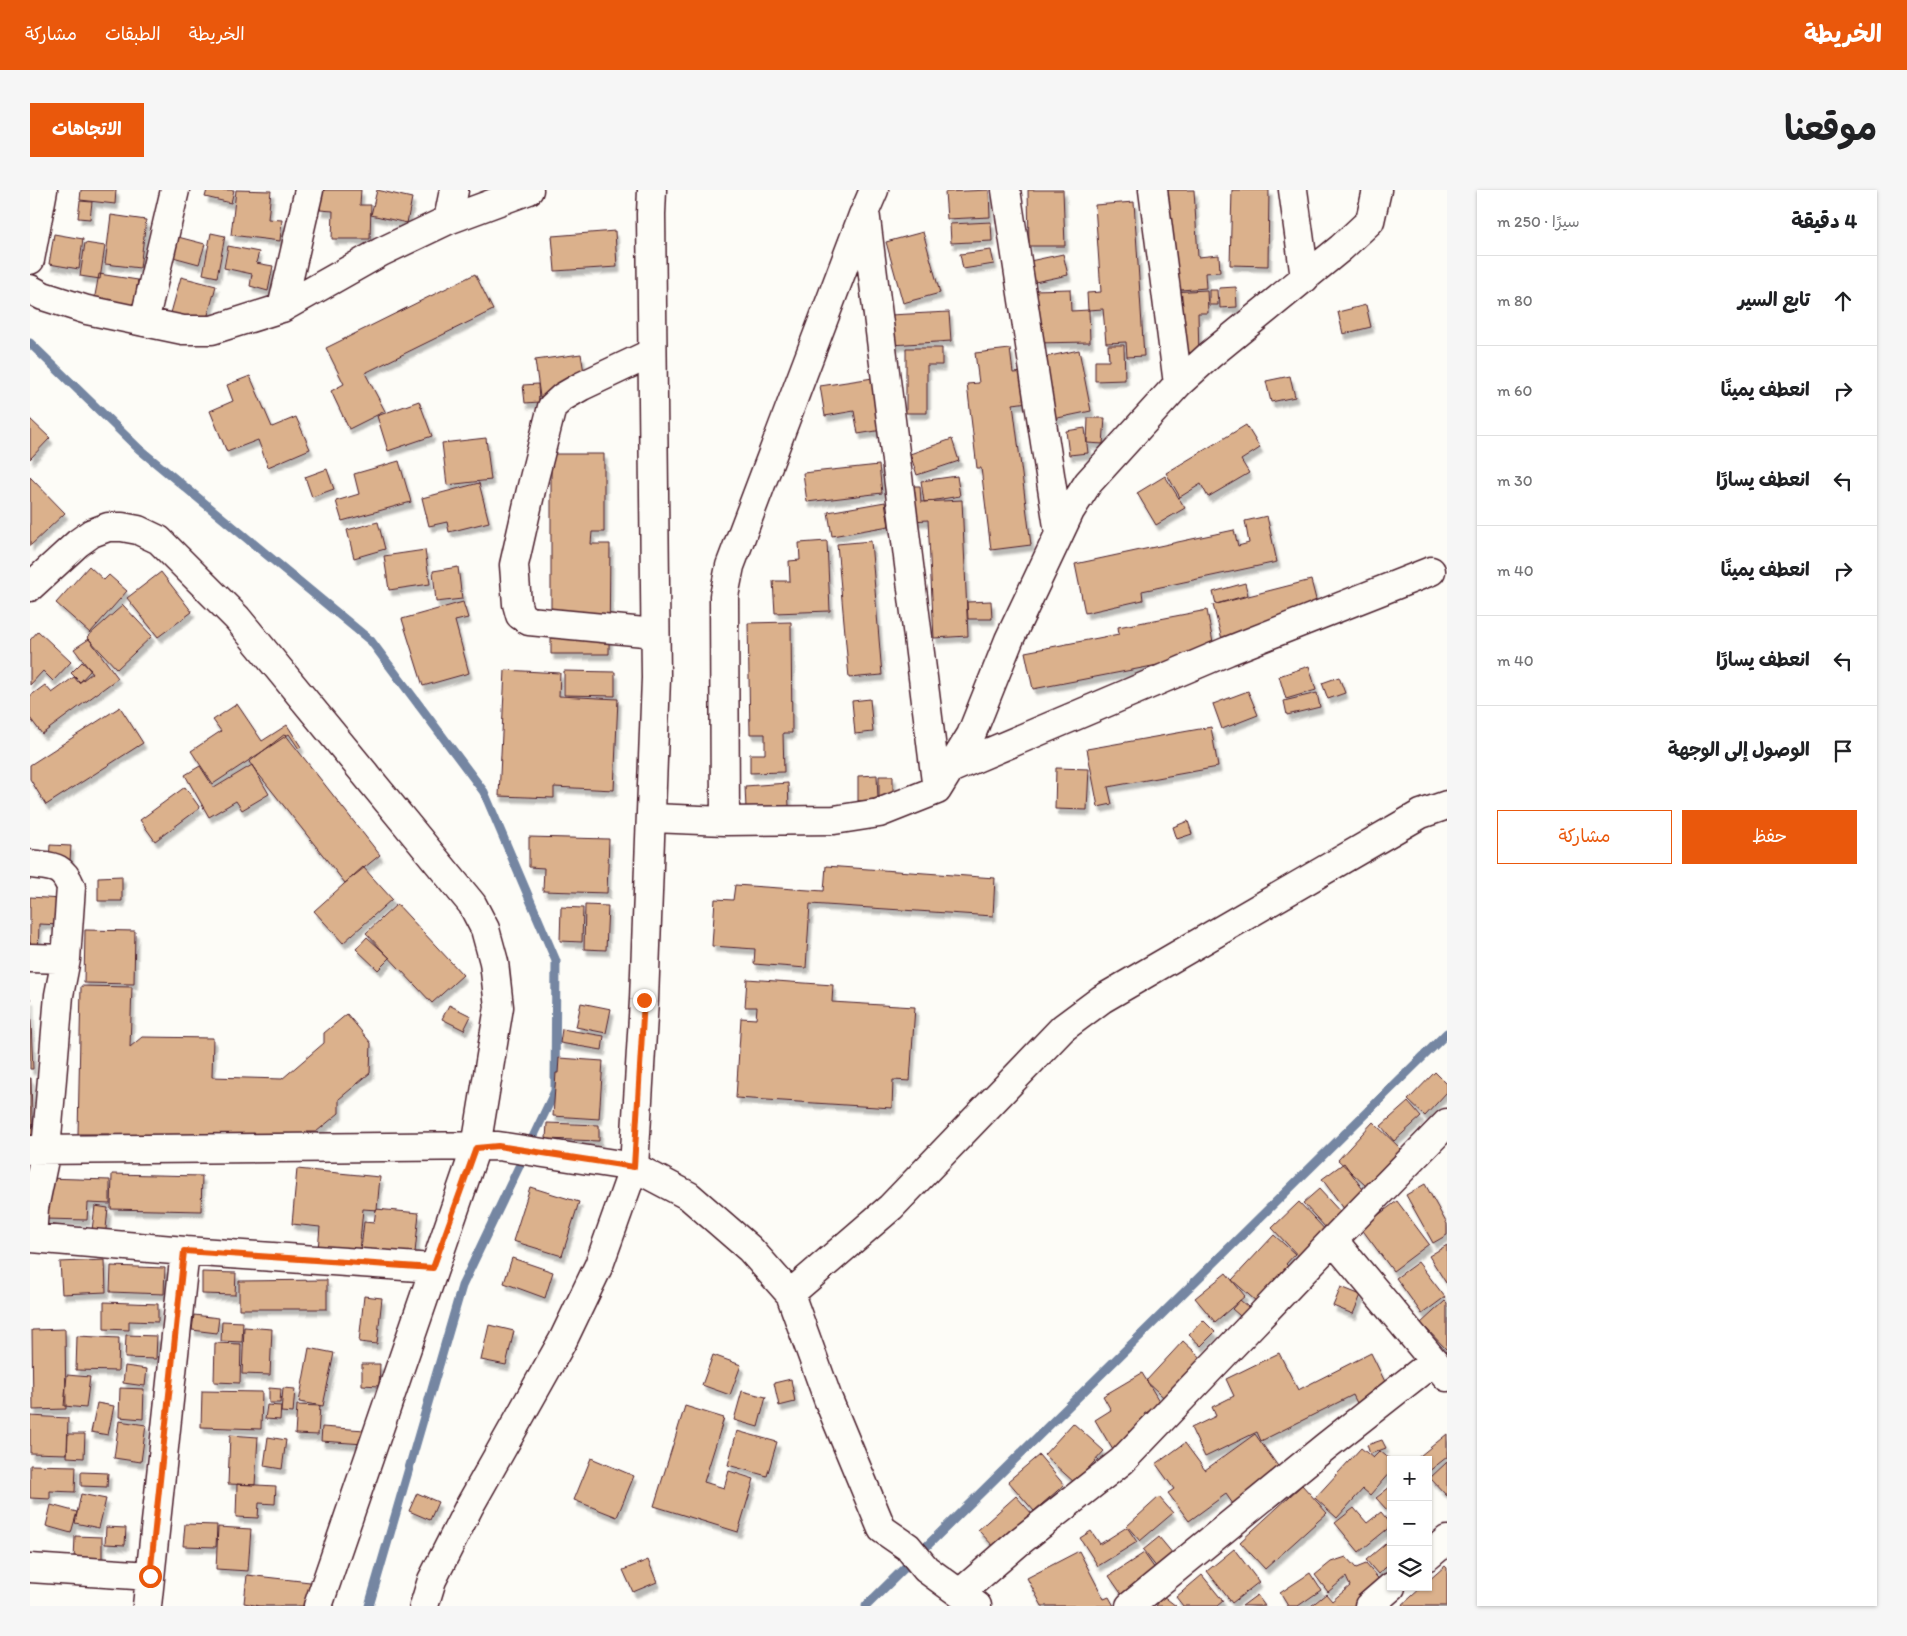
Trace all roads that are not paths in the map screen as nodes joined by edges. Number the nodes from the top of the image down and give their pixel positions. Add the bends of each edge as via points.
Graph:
1 (42, 190) edge
2 (175, 190) edge
3 (309, 190) edge
4 (454, 190) edge
5 (529, 190) edge
6 (652, 190) edge
7 (1006, 190) edge
8 (1153, 190) edge
9 (1292, 190) edge
10 (1377, 190) edge
11 (870, 200) edge
12 (448, 220) junction
13 (30, 260) edge
14 (1305, 278) junction
15 (30, 289) edge
16 (282, 308) junction
17 (144, 322) junction
18 (652, 353) junction
19 (1178, 384) junction
20 (1060, 533) junction
21 (1431, 571) dead end
22 (30, 587) edge
23 (656, 633) junction
24 (944, 780) junction
25 (1447, 805) edge
26 (652, 818) junction
27 (725, 821) junction
28 (30, 864) edge
29 (30, 958) edge
30 (66, 959) junction
31 (1447, 1123) edge
32 (476, 1148) junction
33 (38, 1150) edge
34 (634, 1167) junction
35 (1333, 1240) junction
36 (31, 1246) edge
37 (184, 1251) junction
38 (433, 1268) junction
39 (790, 1294) junction
40 (1440, 1369) edge
41 (1447, 1540) edge
42 (1432, 1553) edge
43 (30, 1568) edge
44 (150, 1576) junction
45 (1387, 1590) edge
46 (968, 1599) edge
47 (147, 1606) edge
48 (318, 1606) edge
49 (424, 1606) edge
50 (1130, 1606) edge
51 (1369, 1606) edge

1 - 13 street
2 - 17 street
3 - 16 street
4 - 12 street
5 - 12 street
6 - 18 street
7 - 20 street
8 - 19 street
9 - 14 street
10 - 14 street via 1370,221
11 - 24 street
11 - 27 street via 730,566 724,596
12 - 16 street via 381,252
14 - 19 street
15 - 17 street via 87,310
16 - 17 street via 212,330 183,330
18 - 23 street
18 - 23 street via 582,386 552,407 514,566 520,615 529,622
19 - 20 street via 1088,483
20 - 24 street via 1009,640 971,735
21 - 24 street via 1228,651
22 - 32 street via 78,543 108,527 138,530 159,540 237,618 472,904 485,929 494,962 499,1006
23 - 26 street
24 - 27 street via 879,813 834,820
25 - 39 street via 1421,814 1102,999 1063,1028 891,1207
26 - 27 street
26 - 34 street
28 - 30 street via 59,868 67,876 71,887
29 - 30 street
30 - 33 street
31 - 35 street
32 - 33 street
32 - 34 street via 498,1146
32 - 38 street
33 - 36 street
34 - 39 street via 689,1196 750,1249
34 - 49 street via 599,1265 563,1340 469,1507 432,1580
35 - 40 street
35 - 46 street via 1122,1461 1019,1542
36 - 37 street
37 - 38 street
37 - 44 street
38 - 48 street
39 - 46 street via 828,1398 882,1529 908,1547 926,1569
40 - 50 street via 1325,1447
41 - 42 street
43 - 44 street
44 - 47 street
45 - 51 street

